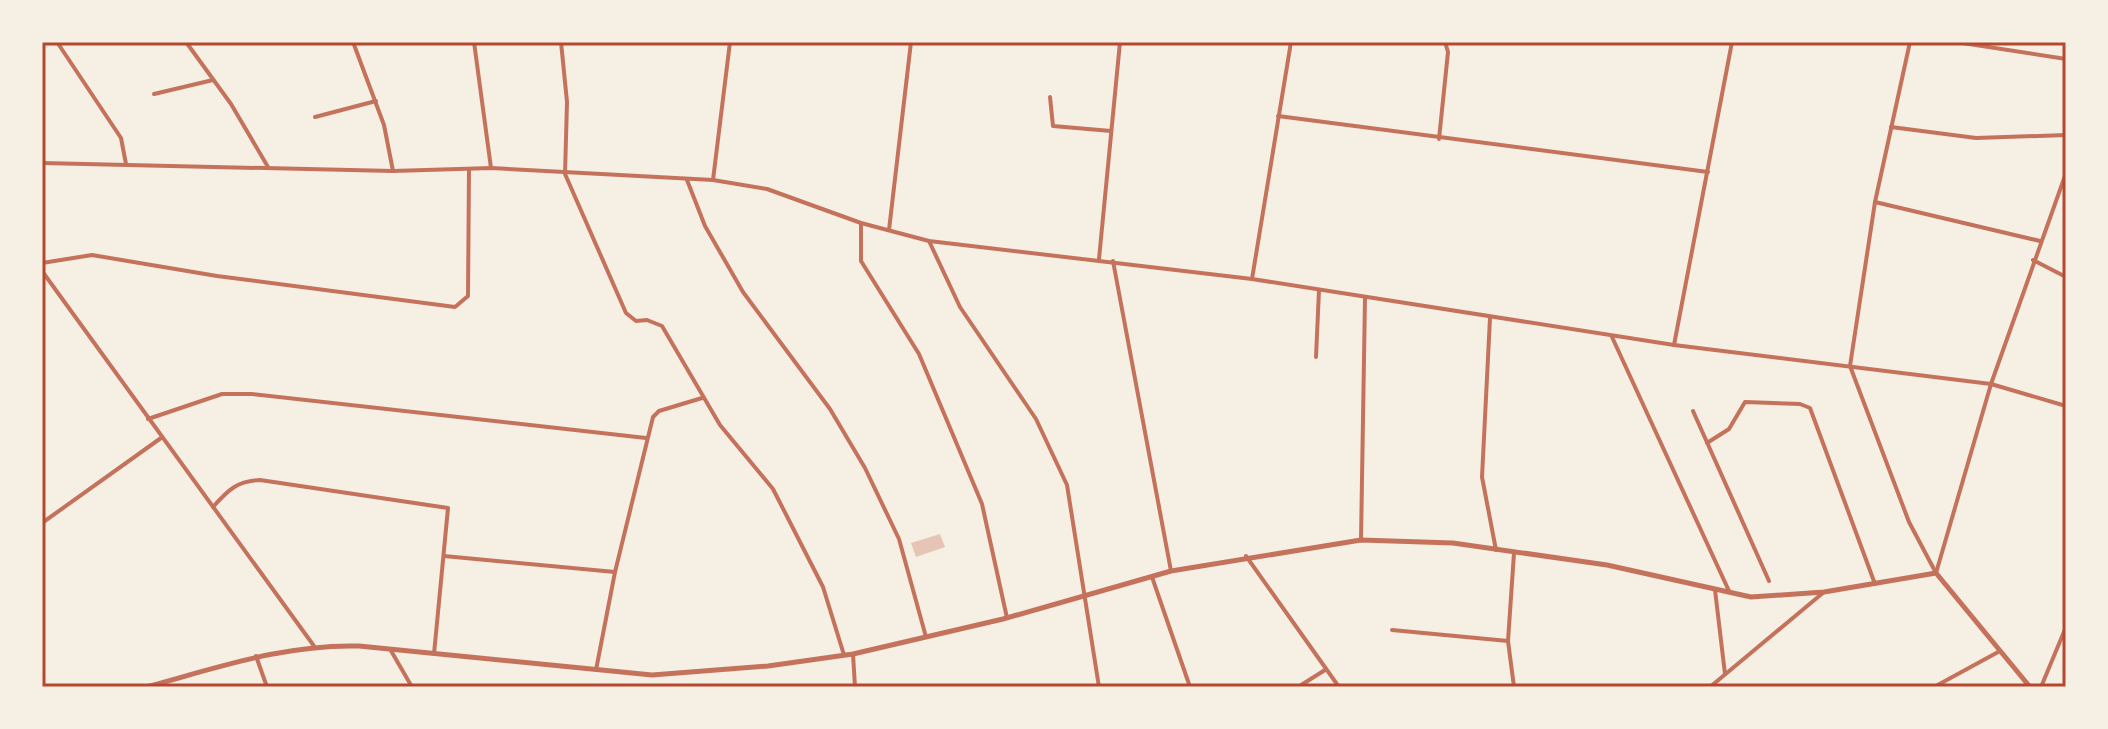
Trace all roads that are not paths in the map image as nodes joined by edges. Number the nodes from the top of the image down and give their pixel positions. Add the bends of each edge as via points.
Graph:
1 (57, 42) edge
2 (186, 42) edge
3 (353, 42) edge
4 (474, 42) edge
5 (561, 42) edge
6 (730, 42) edge
7 (911, 42) edge
8 (1120, 42) edge
9 (1291, 42) edge
10 (1445, 42) edge
11 (1732, 42) edge
12 (1910, 42) edge
13 (1956, 42) edge
14 (2066, 59) edge
15 (213, 80) junction
16 (154, 94) dead end
17 (1050, 97) dead end
18 (376, 101) junction
19 (1278, 116) junction
20 (315, 117) dead end
21 (1891, 127) junction
22 (1111, 131) junction
23 (2066, 135) edge
24 (1439, 139) junction
25 (42, 163) edge
26 (126, 165) junction
27 (269, 168) junction
28 (469, 168) junction
29 (491, 168) junction
30 (393, 171) junction
31 (1708, 172) junction
32 (2066, 173) edge
33 (565, 174) junction
34 (687, 180) junction
35 (713, 180) junction
36 (1875, 202) junction
37 (861, 223) junction
38 (888, 231) junction
39 (929, 241) junction
40 (2040, 241) junction
41 (1098, 259) junction
42 (2033, 260) junction
43 (1113, 261) junction
44 (42, 263) edge
45 (42, 271) edge
46 (2066, 277) edge
47 (1252, 279) junction
48 (1319, 290) junction
49 (1365, 298) junction
50 (1490, 317) junction
51 (1612, 336) junction
52 (1674, 345) junction
53 (1316, 357) dead end
54 (1850, 366) junction
55 (1991, 384) junction
56 (702, 398) junction
57 (2066, 406) edge
58 (1693, 411) dead end
59 (148, 419) junction
60 (161, 438) junction
61 (646, 438) junction
62 (1707, 443) junction
63 (213, 507) junction
64 (42, 523) edge
65 (1361, 540) junction
66 (1496, 550) junction
67 (1514, 553) junction
68 (444, 556) junction
69 (1246, 556) junction
70 (1171, 571) junction
71 (615, 572) junction
72 (1936, 573) junction
73 (1152, 577) junction
74 (1769, 581) dead end
75 (1875, 584) junction
76 (1715, 590) junction
77 (1824, 592) junction
78 (1730, 593) junction
79 (1085, 595) junction
80 (1007, 618) junction
81 (2066, 627) edge
82 (1392, 630) dead end
83 (926, 637) junction
84 (1508, 641) junction
85 (314, 646) junction
86 (390, 649) junction
87 (2000, 651) junction
88 (434, 654) junction
89 (853, 654) junction
90 (844, 655) junction
91 (256, 656) junction
92 (1325, 670) junction
93 (596, 671) junction
94 (1725, 674) junction
95 (146, 687) edge
96 (267, 687) edge
97 (412, 687) edge
98 (855, 687) edge
99 (1098, 687) edge
100 (1190, 687) edge
101 (1298, 687) edge
102 (1339, 687) edge
103 (1514, 687) edge
104 (1710, 687) edge
105 (1934, 687) edge
106 (2030, 687) edge
107 (2041, 687) edge

1 - 26 street via 121,138
2 - 15 street
3 - 18 street
4 - 29 street
5 - 33 street via 567,102
6 - 35 street
7 - 38 street
8 - 22 street
9 - 19 street
10 - 24 street
11 - 31 street
12 - 21 street
13 - 14 street
15 - 16 street
15 - 27 street
17 - 22 street via 1053,126
18 - 20 street
18 - 30 street
19 - 24 street
19 - 47 street
21 - 23 street via 1976,138
21 - 36 street
22 - 41 street
24 - 31 street
25 - 26 street
26 - 27 street
27 - 30 street
28 - 29 street
28 - 30 street
28 - 44 street via 468,296 455,307 92,255
29 - 33 street
31 - 52 street
32 - 40 street
33 - 34 street
33 - 56 street via 626,313 636,321 662,326
34 - 35 street
34 - 83 street via 705,226 743,292 830,409 865,468 899,539
35 - 37 street via 767,189
36 - 40 street
36 - 54 street
37 - 38 street
37 - 80 street via 861,261 919,354 982,504
38 - 39 street
39 - 41 street
39 - 79 street via 960,307 1013,380 1055,456 1067,485
40 - 42 street
41 - 43 street
42 - 46 street
42 - 55 street
43 - 47 street
43 - 70 street
45 - 59 street
47 - 48 street
48 - 49 street
48 - 53 street
49 - 50 street
49 - 65 street
50 - 51 street
50 - 66 street via 1482,477
51 - 52 street
51 - 78 street
52 - 54 street
54 - 55 street
54 - 72 street via 1909,522
55 - 57 street
55 - 72 street
56 - 61 street via 659,411
56 - 90 street via 773,489 823,587
58 - 62 street
59 - 60 street
59 - 61 street via 222,394 252,394
60 - 63 street
60 - 64 street
61 - 71 street
62 - 74 street
62 - 75 street via 1729,429 1745,402 1810,408
63 - 68 street via 230,487 260,480 439,506 448,508 449,515
63 - 85 street
65 - 66 street
65 - 69 street
66 - 67 street
67 - 76 street via 1607,565
67 - 84 street
68 - 71 street
68 - 88 street
69 - 70 street
69 - 92 street
70 - 73 street
71 - 93 street
72 - 75 street
72 - 87 street
73 - 79 street
73 - 100 street
75 - 77 street
76 - 78 street
76 - 94 street
77 - 78 street via 1771,598
77 - 94 street
79 - 80 street
79 - 99 street
80 - 83 street
81 - 107 street
82 - 84 street
83 - 89 street
84 - 103 street
85 - 86 street
85 - 91 street
86 - 88 street
86 - 97 street
87 - 105 street
87 - 106 street
88 - 93 street
89 - 90 street
89 - 98 street
90 - 93 street via 686,673
91 - 95 street
91 - 96 street
92 - 101 street
92 - 102 street
94 - 104 street

